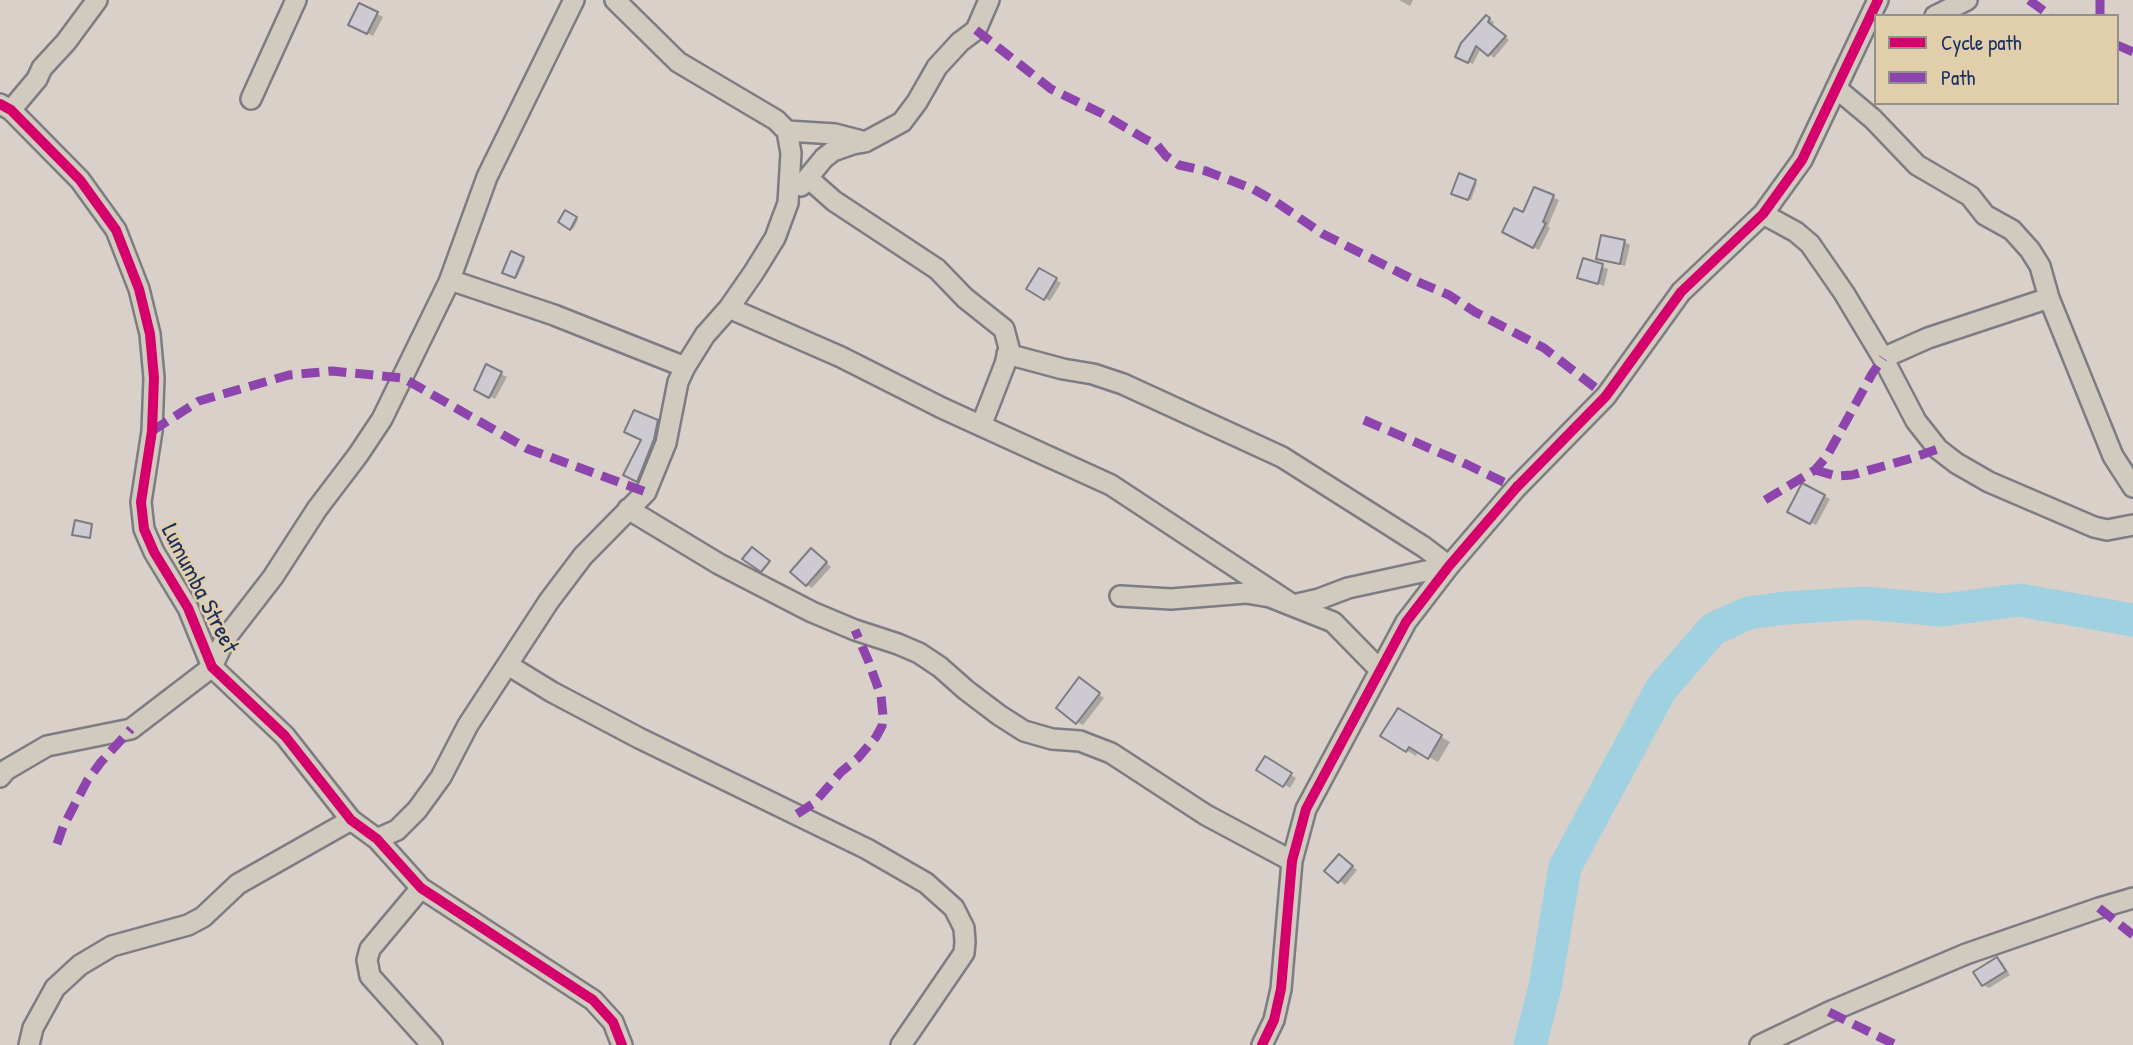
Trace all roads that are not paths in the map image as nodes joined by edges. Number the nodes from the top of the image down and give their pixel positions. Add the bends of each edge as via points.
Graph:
1 (97, 0) edge
2 (296, 0) edge
3 (574, 0) edge
4 (615, 0) edge
5 (989, 0) edge
6 (1878, 0) edge
7 (1967, 0) edge
8 (1939, 14) edge
9 (1874, 44) edge
10 (1856, 49) junction
11 (1836, 88) junction
12 (251, 99) dead end
13 (6, 107) edge
14 (787, 131) junction
15 (865, 142) junction
16 (807, 178) junction
17 (788, 204) junction
18 (1763, 214) junction
19 (450, 280) junction
20 (2049, 298) junction
21 (729, 308) junction
22 (1007, 354) junction
23 (1883, 358) junction
24 (685, 367) junction
25 (981, 426) junction
26 (2133, 487) edge
27 (628, 509) junction
28 (2133, 525) edge
29 (1449, 566) junction
30 (1120, 596) dead end
31 (1293, 605) junction
32 (508, 666) junction
33 (212, 667) junction
34 (1379, 669) junction
35 (0, 777) edge
36 (351, 820) junction
37 (377, 839) junction
38 (1292, 861) junction
39 (421, 888) junction
40 (2133, 898) edge
41 (29, 1045) edge
42 (432, 1045) edge
43 (622, 1045) edge
44 (901, 1045) edge
45 (1262, 1045) edge
46 (1760, 1045) edge

1 - 13 street via 37,79
2 - 12 street
3 - 19 street via 487,177
4 - 14 street via 678,62
5 - 15 street via 976,30 937,67 902,121
6 - 10 street
7 - 8 street
9 - 10 street
10 - 11 street
11 - 18 street via 1802,160
11 - 20 street via 1917,165 1970,196 1985,215 2012,230 2040,266
13 - 33 street, Lumumba Street via 80,180 116,230 139,289 154,378 141,502 144,528 188,608
14 - 15 street via 835,134
14 - 17 street via 791,153
15 - 16 street via 834,151
16 - 17 street
16 - 22 street via 937,269 1004,329
17 - 21 street via 775,238
18 - 23 street via 1810,244
18 - 29 street via 1681,292 1606,397 1516,488
19 - 24 street
19 - 33 street via 382,419 273,578 225,639
20 - 23 street via 1928,338
20 - 26 street via 2113,456
21 - 24 street
21 - 25 street
22 - 25 street
22 - 29 street via 1123,384 1282,457
23 - 28 street via 1925,435 1956,463 2094,527 2107,530
24 - 27 street via 659,462 646,492
25 - 31 street via 1111,485
27 - 32 street via 583,556
27 - 38 street via 719,564 812,612 919,653 1024,731 1080,741 1111,753 1206,814
29 - 31 street
29 - 34 street via 1406,622
30 - 31 street via 1246,593
31 - 34 street via 1333,622
32 - 37 street via 425,799 397,830
32 - 44 street via 639,738 867,849 926,883 954,908 964,928 964,953
33 - 35 street via 131,729 47,746
33 - 36 street, Lumumba Street via 285,736
34 - 38 street via 1306,809
36 - 37 street, Lumumba Street
36 - 41 street via 238,884 203,917 112,946 80,965 55,988
37 - 39 street, Lumumba Street
38 - 45 street via 1281,989
39 - 42 street via 370,949 367,960 370,976
39 - 43 street, Lumumba Street via 593,1000 613,1022
40 - 46 street via 1966,954

